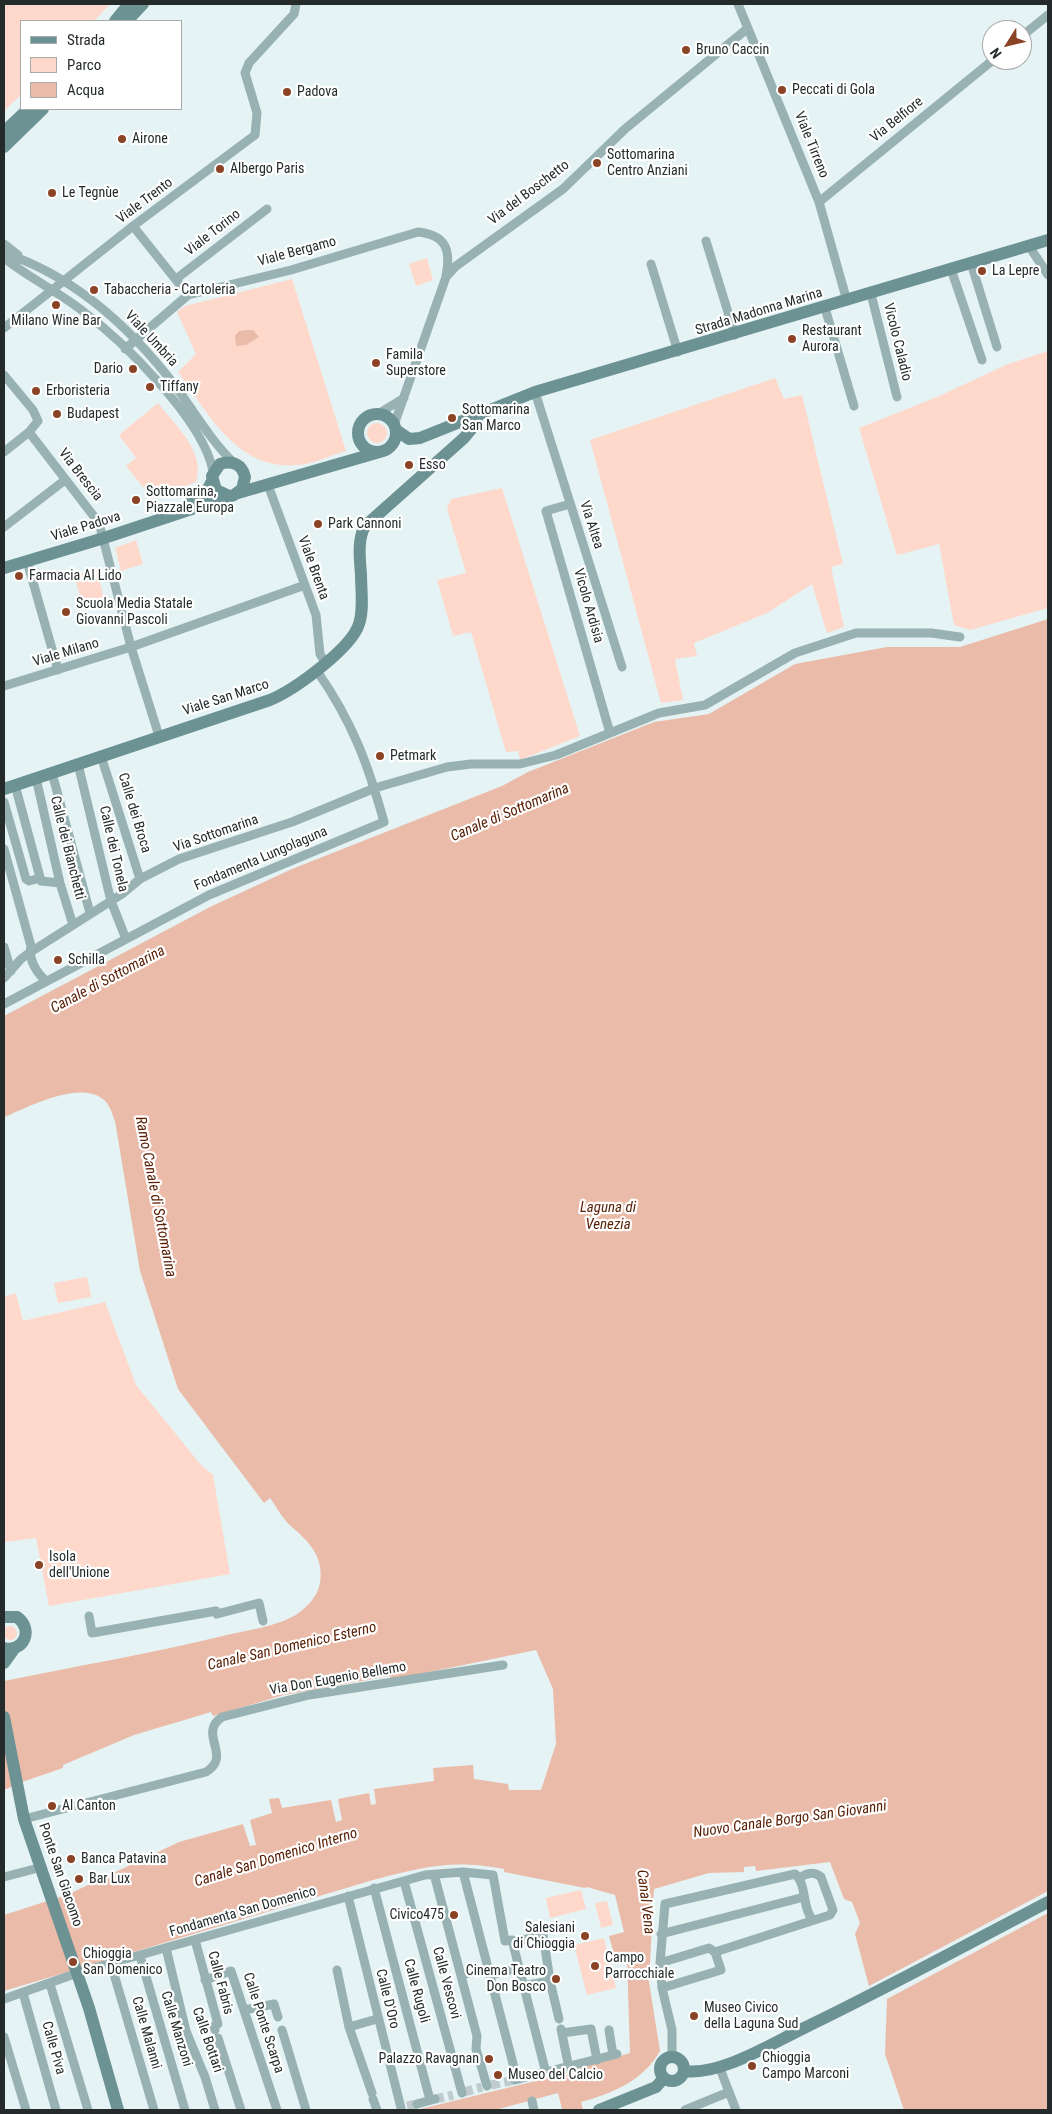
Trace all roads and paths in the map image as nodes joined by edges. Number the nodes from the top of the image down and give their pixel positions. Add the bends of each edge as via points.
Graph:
1 (129, 4) edge
2 (143, 4) edge
3 (296, 4) edge
4 (738, 4) edge
5 (1048, 15) edge
6 (116, 20) edge
7 (128, 20) edge
8 (748, 28) junction
9 (1032, 28) edge
10 (982, 69) edge
11 (27, 110) edge
12 (43, 110) edge
13 (4, 132) edge
14 (4, 147) edge
15 (819, 202) junction
16 (267, 209) dead end
17 (133, 226) junction
18 (1048, 240) edge
19 (706, 241) dead end
20 (4, 244) edge
21 (1029, 246) junction
22 (4, 253) edge
23 (4, 258) edge
24 (24, 260) junction
25 (651, 264) dead end
26 (970, 264) junction
27 (4, 265) edge
28 (951, 269) junction
29 (19, 270) junction
30 (1048, 275) edge
31 (446, 277) junction
32 (176, 280) junction
33 (63, 281) junction
34 (52, 290) junction
35 (188, 294) junction
36 (871, 294) junction
37 (847, 301) junction
38 (824, 308) junction
39 (4, 328) edge
40 (735, 335) junction
41 (134, 339) junction
42 (997, 347) dead end
43 (125, 349) junction
44 (678, 352) junction
45 (982, 360) dead end
46 (4, 375) edge
47 (535, 392) junction
48 (897, 397) dead end
49 (405, 398) junction
50 (854, 406) dead end
51 (378, 414) junction
52 (479, 414) junction
53 (395, 428) junction
54 (29, 432) junction
55 (358, 435) junction
56 (383, 451) junction
57 (4, 452) edge
58 (234, 463) junction
59 (341, 463) junction
60 (244, 472) junction
61 (212, 476) junction
62 (65, 480) junction
63 (273, 483) junction
64 (233, 494) junction
65 (570, 504) junction
66 (178, 514) junction
67 (4, 527) edge
68 (104, 538) junction
69 (27, 561) junction
70 (4, 568) edge
71 (305, 585) junction
72 (960, 637) dead end
73 (131, 647) junction
74 (321, 667) junction
75 (622, 667) dead end
76 (58, 670) junction
77 (4, 686) edge
78 (610, 733) junction
79 (159, 736) junction
80 (101, 756) junction
81 (78, 764) junction
82 (52, 773) junction
83 (36, 778) junction
84 (9, 788) edge
85 (375, 788) junction
86 (4, 802) edge
87 (4, 849) edge
88 (40, 878) junction
89 (140, 879) junction
90 (60, 883) junction
91 (111, 901) junction
92 (90, 913) junction
93 (72, 925) junction
94 (126, 939) junction
95 (4, 948) edge
96 (29, 953) junction
97 (11, 971) junction
98 (4, 978) edge
99 (46, 982) junction
100 (4, 1004) edge
101 (6, 1613) edge
102 (89, 1616) dead end
103 (263, 1621) dead end
104 (9, 1648) edge
105 (4, 1663) edge
106 (503, 1665) dead end
107 (4, 1717) edge
108 (24, 1819) junction
109 (42, 1867) junction
110 (462, 1872) junction
111 (434, 1874) junction
112 (4, 1877) edge
113 (799, 1879) junction
114 (404, 1880) junction
115 (374, 1888) junction
116 (348, 1896) junction
117 (804, 1897) junction
118 (1048, 1902) edge
119 (812, 1919) junction
120 (661, 1934) junction
121 (195, 1940) junction
122 (513, 1943) junction
123 (166, 1948) junction
124 (715, 1952) junction
125 (140, 1956) junction
126 (660, 1963) junction
127 (111, 1964) junction
128 (518, 1968) junction
129 (337, 1970) dead end
130 (76, 1971) junction
131 (461, 1975) junction
132 (491, 1975) junction
133 (205, 1980) junction
134 (550, 1981) junction
135 (50, 1984) junction
136 (523, 1986) junction
137 (662, 1988) junction
138 (23, 1993) junction
139 (4, 1999) edge
140 (244, 2010) junction
141 (278, 2017) dead end
142 (377, 2019) junction
143 (559, 2019) dead end
144 (349, 2027) junction
145 (282, 2030) dead end
146 (608, 2030) dead end
147 (4, 2037) edge
148 (672, 2057) junction
149 (597, 2060) junction
150 (719, 2066) junction
151 (572, 2067) junction
152 (685, 2071) junction
153 (546, 2072) junction
154 (664, 2078) junction
155 (487, 2086) dead end
156 (729, 2092) junction
157 (460, 2093) dead end
158 (417, 2104) tunnel mouth
159 (400, 2108) edge
160 (613, 2108) edge
161 (26, 2110) edge
162 (56, 2110) edge
163 (88, 2110) edge
164 (118, 2110) edge
165 (154, 2110) edge
166 (185, 2110) edge
167 (215, 2110) edge
168 (241, 2110) edge
169 (277, 2110) edge
170 (306, 2110) edge
171 (377, 2110) edge
172 (599, 2110) edge
173 (684, 2110) edge
174 (736, 2110) edge

1 - 6 street
2 - 7 street
3 - 17 street, Viale Trento via 294,14 249,63 245,73 257,113 256,135
4 - 8 street, Viale Tirreno
5 - 9 street
8 - 15 street, Viale Tirreno
8 - 31 street, Via del Boschetto via 625,129 563,188 461,261
10 - 15 street, Via Belfiore
11 - 13 street
12 - 14 street
15 - 37 street, Viale Tirreno
16 - 32 street, Viale Torino
17 - 32 street
17 - 33 street, Viale Trento
18 - 21 street, Strada Madonna Marina
19 - 40 street
20 - 24 street, Viale Umbria
21 - 26 street, Strada Madonna Marina
21 - 30 street
22 - 24 street, Viale Umbria
23 - 29 street, Viale Umbria
24 - 33 street, Viale Umbria
25 - 44 street
26 - 28 street, Strada Madonna Marina
26 - 42 street
27 - 29 street, Viale Umbria
28 - 36 street, Strada Madonna Marina
28 - 45 street
29 - 34 street, Viale Umbria
31 - 35 street, Viale Bergamo via 450,258 444,243 430,233 418,232 291,270
31 - 49 street, Via del Boschetto
32 - 35 street
33 - 34 street, Viale Trento
33 - 41 street, Viale Umbria via 96,304
34 - 39 street, Viale Trento
34 - 43 street, Viale Umbria via 81,309
35 - 41 street, Viale Bergamo
36 - 37 street, Strada Madonna Marina
36 - 48 street, Vicolo Caladio
37 - 38 street, Strada Madonna Marina
38 - 40 street, Strada Madonna Marina
38 - 50 street
40 - 44 street, Strada Madonna Marina
41 - 43 street, Viale Bergamo
41 - 58 street, Viale Umbria via 157,363 217,446
43 - 61 street, Viale Umbria via 175,402 204,443 211,458
44 - 47 street, Strada Madonna Marina
46 - 54 street via 33,410 38,421
47 - 52 street, Strada Madonna Marina
47 - 65 street, Via Altea
49 - 51 street
49 - 53 street, Via del Boschetto
51 - 53 street via 387,417
51 - 55 street via 362,422
52 - 53 street via 420,438 409,439
52 - 74 street, Viale San Marco via 464,438 365,526 360,542 359,626
53 - 56 street via 394,441
54 - 57 street
54 - 62 street, Via Brescia
55 - 56 street via 369,450
55 - 59 street via 356,452
56 - 59 street, Viale Padova
58 - 60 street
58 - 61 street via 220,464
59 - 63 street, Viale Padova
60 - 63 street, Viale Padova
60 - 64 street via 244,485
61 - 64 street via 216,490
61 - 66 street, Viale Padova via 206,493
62 - 67 street
62 - 68 street, Via Brescia via 99,523
63 - 64 street, Viale Padova
63 - 71 street, Viale Brenta
64 - 66 street, Viale Padova
65 - 75 street, Via Altea
65 - 78 street, Vicolo Ardisia via 546,511
66 - 68 street, Viale Padova
68 - 69 street, Viale Padova
68 - 73 street, Via Brescia
69 - 70 street, Viale Padova
69 - 76 street
71 - 73 street, Viale Milano
71 - 74 street, Viale Brenta via 316,615
72 - 78 street, Via Sottomarina via 931,633 856,633 795,653 705,705 659,713
73 - 76 street, Viale Milano
73 - 79 street, Via Brescia
74 - 79 street, Viale San Marco via 294,688 270,700
74 - 85 street, Fondamenta Lungolaguna via 360,744
76 - 77 street, Viale Milano
78 - 85 street, Via Sottomarina via 556,755 520,764 447,767
79 - 80 street, Viale San Marco
80 - 81 street, Viale San Marco
80 - 89 street, Calle dei Broca
81 - 82 street, Viale San Marco
81 - 91 street, Calle dei Tonela
82 - 83 street, Viale San Marco
82 - 92 street
83 - 84 street, Viale San Marco
83 - 90 street, Calle dei Bianchetti
84 - 88 street
85 - 89 street, Via Sottomarina via 292,822 179,859
85 - 94 street, Fondamenta Lungolaguna via 384,822 209,895
86 - 88 street via 26,879
87 - 96 street via 31,946
88 - 90 street via 41,881
89 - 91 street, Via Sottomarina
90 - 93 street, Calle dei Bianchetti
91 - 92 street, Via Sottomarina
91 - 94 street, Calle dei Tonela
92 - 93 street, Via Sottomarina
93 - 96 street, Via Sottomarina
94 - 99 street, Fondamenta Lungolaguna
95 - 97 street
96 - 97 street, Via Sottomarina
96 - 99 street
97 - 98 street, Via Sottomarina
99 - 100 street, Fondamenta Lungolaguna
101 - 104 street via 21,1620 27,1631 24,1641
102 - 103 street via 92,1633 216,1611 217,1614 259,1602
104 - 105 street
106 - 108 street, Via Don Eugenio Bellemo via 308,1695 222,1717 212,1729 218,1757 206,1772
107 - 108 street, Ponte San Giacomo
108 - 109 street, Ponte San Giacomo
109 - 112 street
109 - 130 street, Ponte San Giacomo
110 - 111 street, Fondamenta San Domenico
110 - 122 street, Fondamenta San Domenico via 493,1875 505,1941 512,1940
110 - 132 street
111 - 114 street, Fondamenta San Domenico
111 - 131 street
113 - 117 street
113 - 119 street via 808,1873 819,1875 832,1907 832,1912 826,1917
113 - 120 street via 795,1874 664,1904
114 - 115 street, Fondamenta San Domenico
114 - 157 street, Calle Vescovi
115 - 116 street, Fondamenta San Domenico
115 - 158 street, Calle Rugoli via 432,2100
116 - 121 street, Fondamenta San Domenico
116 - 142 street, Calle D'Oro
117 - 119 street
117 - 120 street
118 - 150 street via 877,1992 762,2049
119 - 124 street
120 - 126 street
121 - 123 street, Fondamenta San Domenico
121 - 133 street, Calle Fabris
122 - 128 street
122 - 134 street via 543,1934
123 - 125 street, Fondamenta San Domenico
123 - 167 street, Calle Bottari via 186,2031
124 - 126 street via 709,1948
124 - 137 street via 720,1972
125 - 127 street, Fondamenta San Domenico
125 - 166 street, Calle Manzoni
126 - 137 street
127 - 130 street, Fondamenta San Domenico
127 - 165 street, Calle Malanni
128 - 132 street
128 - 136 street
129 - 144 street
130 - 135 street, Fondamenta San Domenico
130 - 164 street, Ponte San Giacomo
131 - 132 street via 481,1970
131 - 155 street
132 - 153 street via 516,2080
133 - 140 street, Calle Ponte Scarpa via 231,1972
133 - 168 street, Calle Fabris via 218,2024 214,2026 216,2034
134 - 136 street
134 - 143 street
135 - 138 street, Fondamenta San Domenico
135 - 163 street
136 - 153 street
137 - 148 street via 672,2030
138 - 139 street, Fondamenta San Domenico
138 - 162 street, Calle Piva
140 - 141 street via 274,2004
140 - 169 street, Calle Ponte Scarpa
142 - 144 street
142 - 159 street, Calle D'Oro
144 - 171 street
145 - 170 street
146 - 149 street via 615,2054
147 - 161 street
148 - 152 street via 682,2061
148 - 154 street via 664,2060 660,2067
149 - 151 street
149 - 151 street via 591,2029 562,2031
150 - 152 street
150 - 156 street
151 - 153 street
152 - 154 street via 675,2082
154 - 160 street via 656,2087
156 - 173 street
156 - 174 street
160 - 172 street

